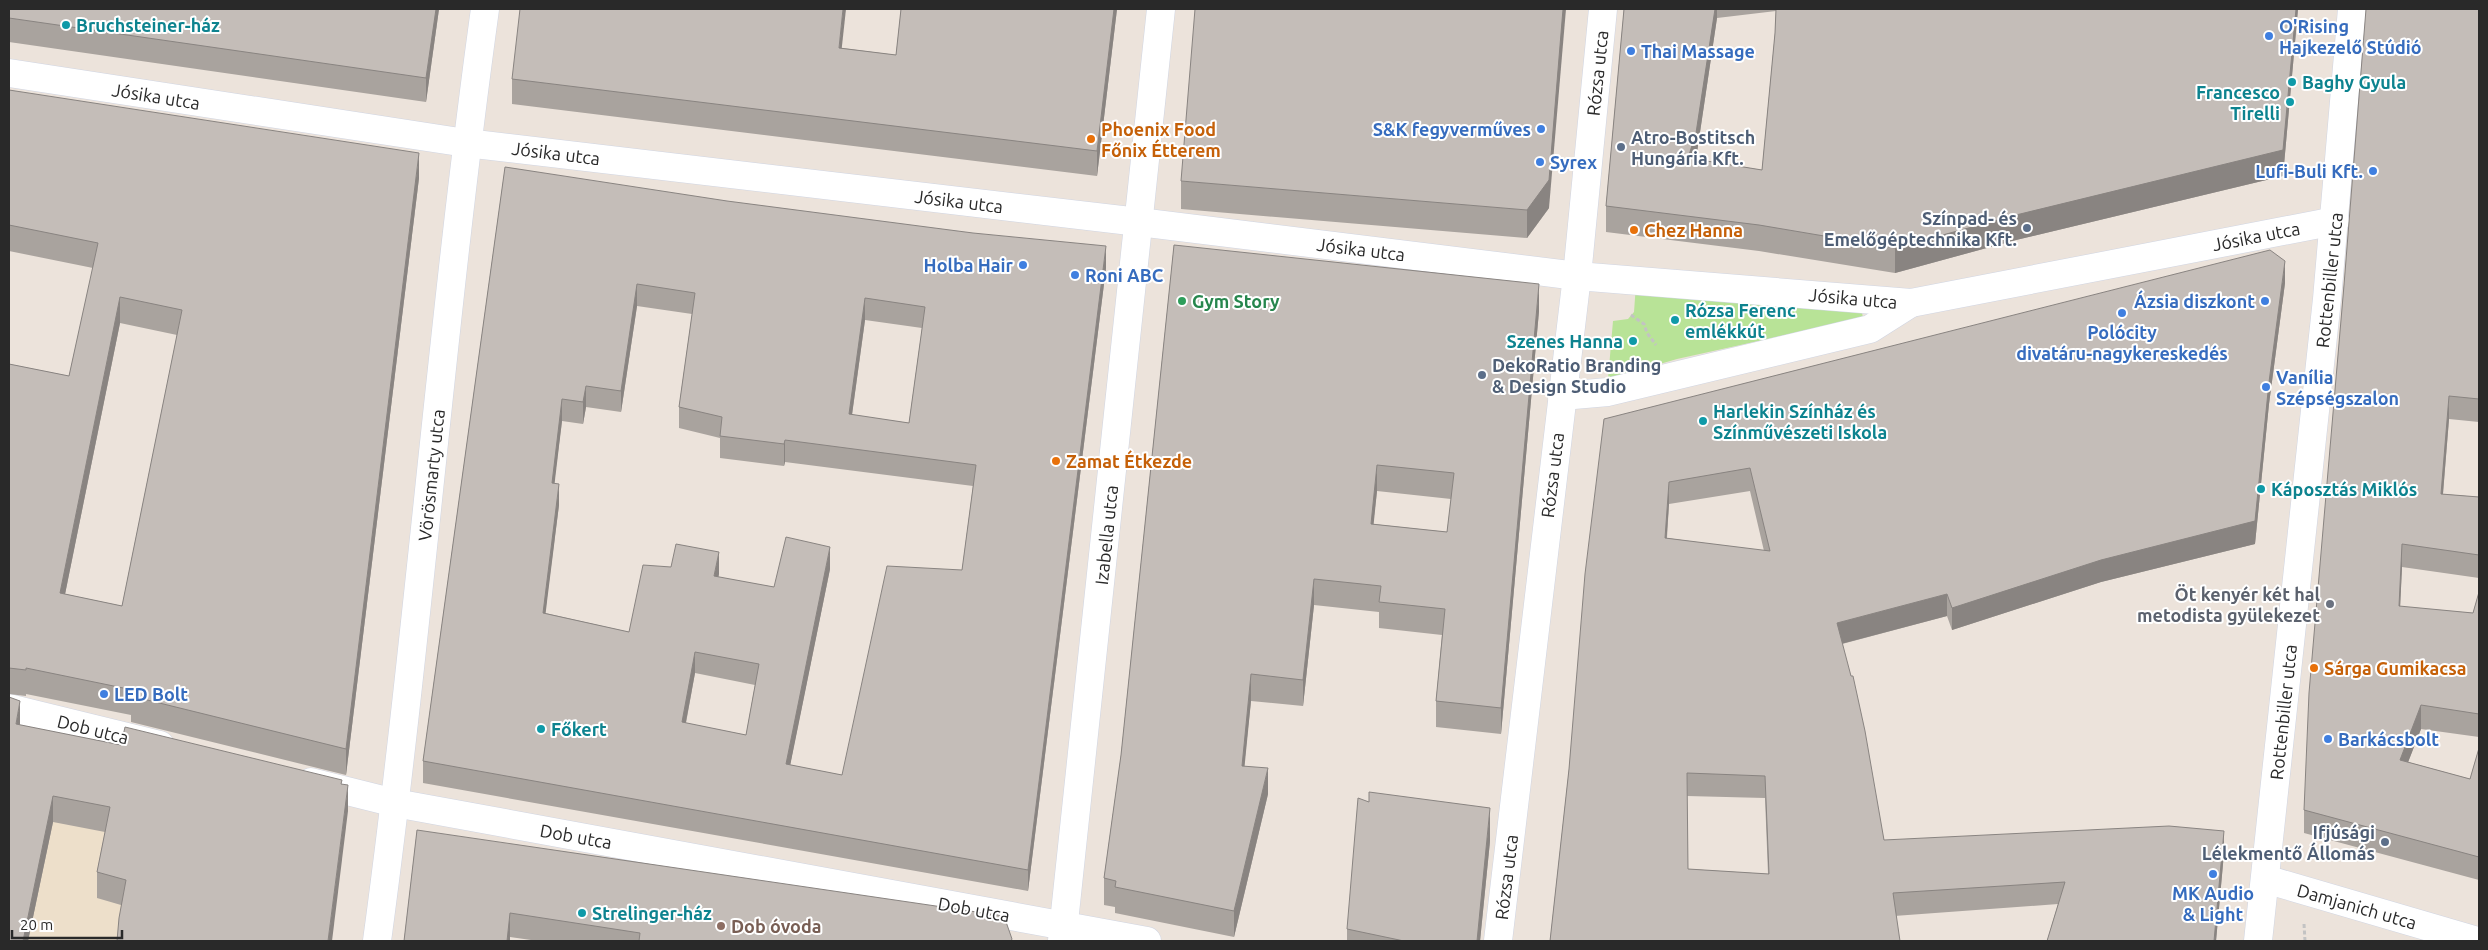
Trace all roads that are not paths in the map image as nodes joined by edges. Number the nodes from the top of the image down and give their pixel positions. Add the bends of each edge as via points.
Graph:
1 (485, 9) edge
2 (1161, 9) edge
3 (1603, 9) edge
4 (2352, 9) edge
5 (9, 73) edge
6 (466, 143) junction
7 (2335, 220) junction
8 (1139, 222) junction
9 (1576, 276) junction
10 (1912, 303) junction
11 (1562, 396) junction
12 (9, 708) edge
13 (183, 751) edge
14 (289, 777) edge
15 (396, 803) junction
16 (2265, 879) junction
17 (1064, 933) edge
18 (376, 941) edge
19 (1147, 941) edge
20 (1498, 941) edge
21 (2258, 941) edge
22 (2477, 941) edge

1 - 6 street, Vörösmarty utca
2 - 8 street, Izabella utca
3 - 9 street, Rózsa utca
4 - 7 street, Rottenbiller utca
5 - 6 street, Jósika utca
6 - 8 street, Jósika utca
6 - 15 street, Vörösmarty utca
7 - 10 street, Jósika utca
7 - 16 street, Rottenbiller utca
8 - 9 street, Jósika utca
8 - 17 street, Izabella utca
9 - 10 street, Jósika utca
9 - 11 street, Rózsa utca
10 - 11 street, Jósika utca via 1870,329 1608,392
11 - 20 street, Rózsa utca
12 - 13 street, Dob utca
14 - 15 street, Dob utca
15 - 17 street, Dob utca
15 - 18 street, Vörösmarty utca
16 - 21 street, Rottenbiller utca
16 - 22 street, Damjanich utca
17 - 19 street, Dob utca

